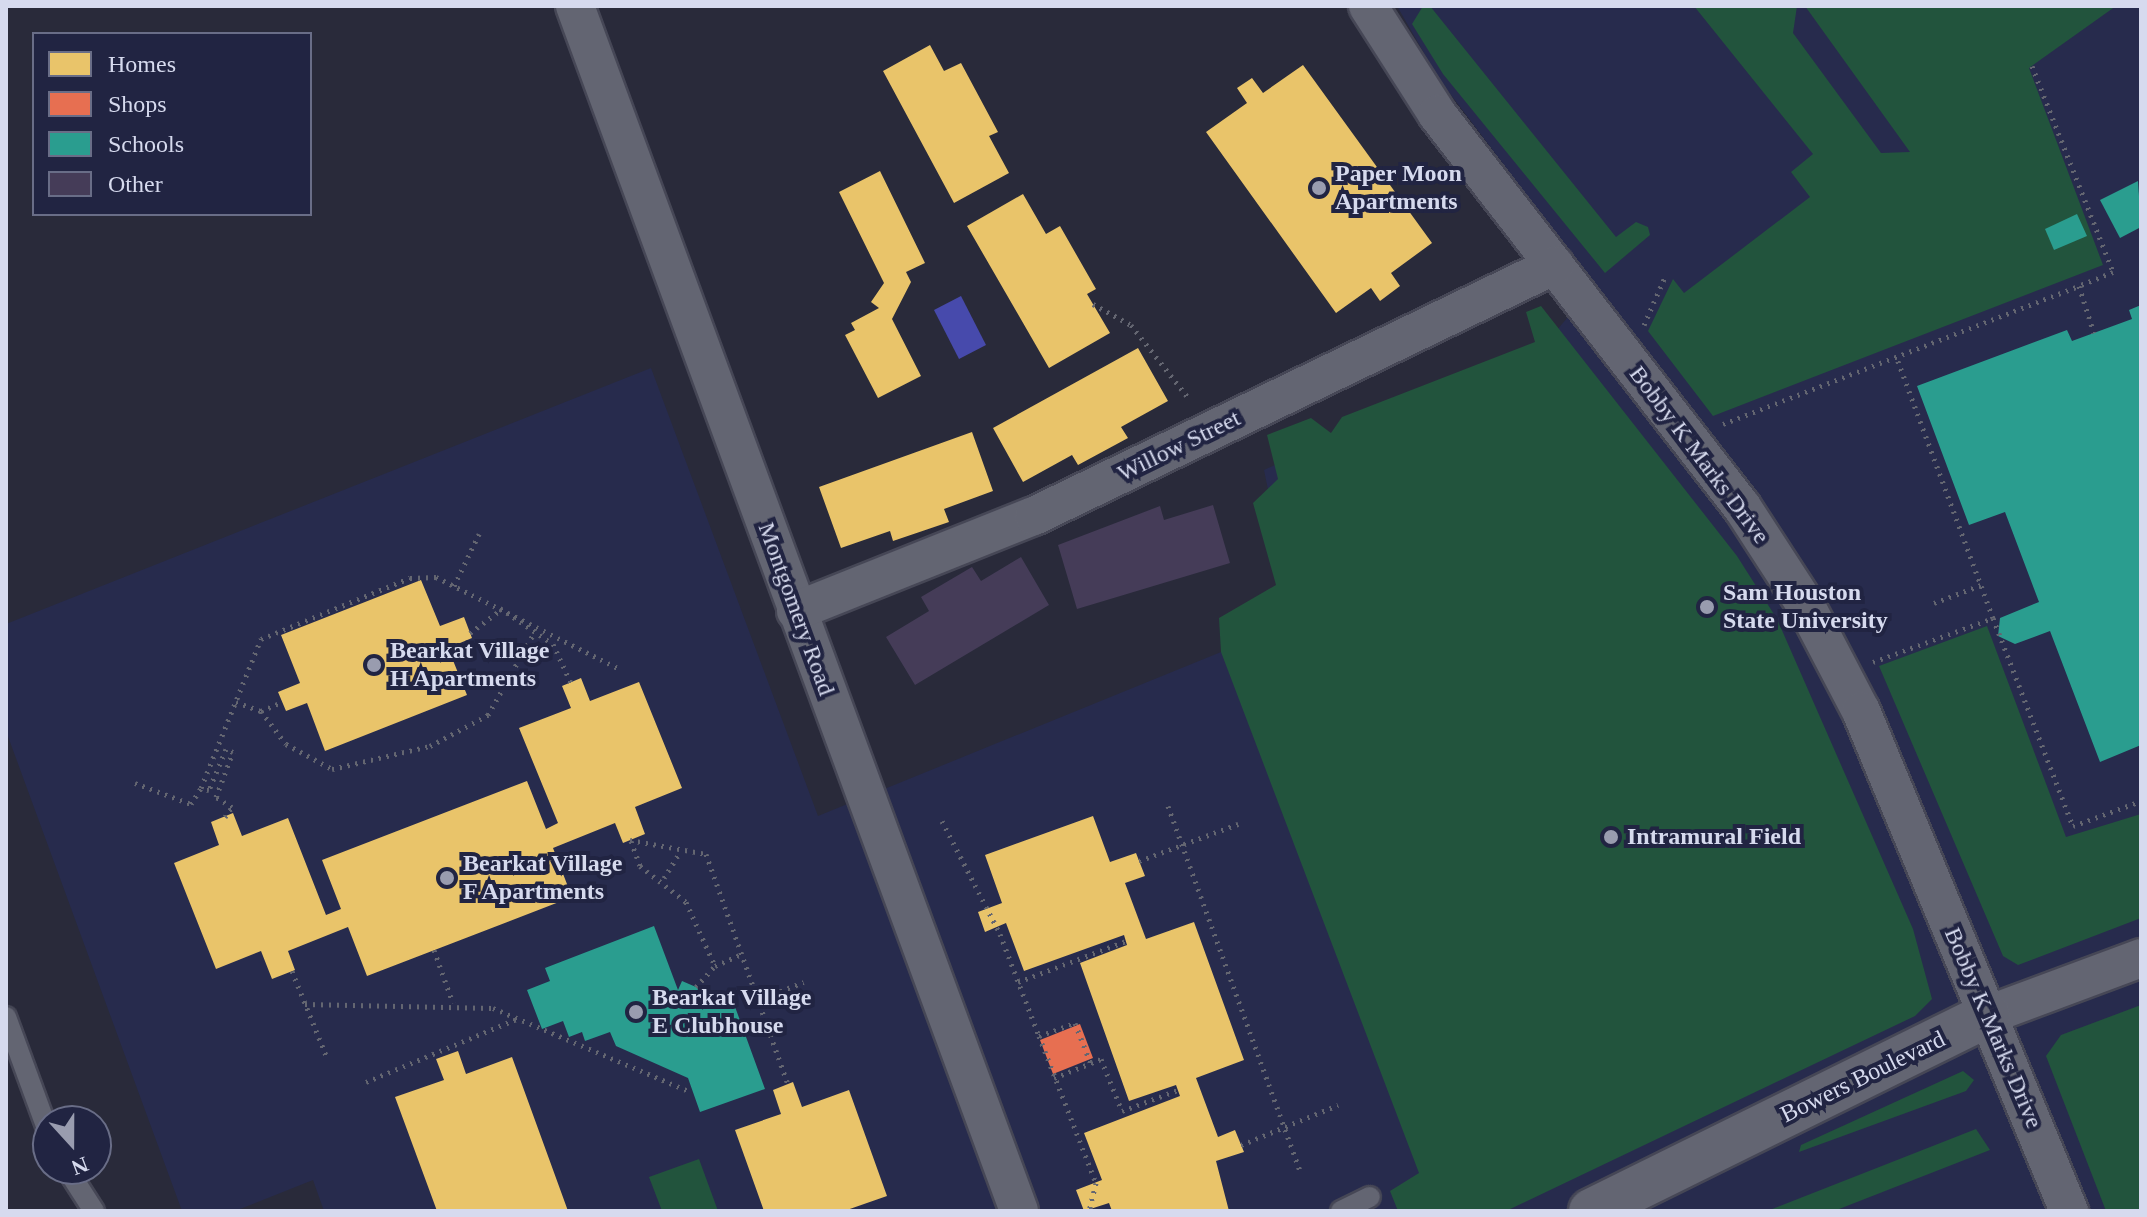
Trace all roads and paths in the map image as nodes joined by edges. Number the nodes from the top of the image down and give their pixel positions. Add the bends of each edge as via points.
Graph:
1 (575, 6) edge
2 (1368, 6) edge
3 (2032, 66) dead end
4 (1555, 265) junction
5 (1665, 277) dead end
6 (2079, 286) junction
7 (1093, 304) dead end
8 (1643, 330) dead end
9 (2094, 333) dead end
10 (1896, 356) junction
11 (1719, 428) dead end
12 (1209, 431) junction
13 (479, 534) dead end
14 (1981, 585) junction
15 (454, 586) junction
16 (1934, 603) dead end
17 (499, 610) junction
18 (796, 611) junction
19 (1993, 618) junction
20 (470, 633) dead end
21 (534, 633) junction
22 (1869, 663) dead end
23 (620, 669) dead end
24 (571, 683) dead end
25 (236, 702) junction
26 (282, 702) dead end
27 (261, 711) junction
28 (135, 783) dead end
29 (201, 788) junction
30 (2141, 801) edge
31 (1168, 806) dead end
32 (225, 817) dead end
33 (942, 821) dead end
34 (1238, 824) dead end
35 (1181, 844) junction
36 (679, 854) junction
37 (1139, 861) dead end
38 (664, 878) junction
39 (1126, 941) dead end
40 (434, 950) dead end
41 (742, 954) junction
42 (2141, 958) edge
43 (715, 966) junction
44 (292, 971) dead end
45 (804, 982) dead end
46 (1018, 982) junction
47 (696, 987) dead end
48 (758, 1000) junction
49 (453, 1003) junction
50 (305, 1004) junction
51 (1988, 1015) junction
52 (6, 1017) edge
53 (520, 1017) junction
54 (1039, 1036) junction
55 (326, 1055) dead end
56 (653, 1063) dead end
57 (1091, 1064) junction
58 (647, 1073) junction
59 (1054, 1078) junction
60 (366, 1082) dead end
61 (788, 1084) dead end
62 (1178, 1090) dead end
63 (689, 1091) dead end
64 (38, 1105) edge
65 (1338, 1105) dead end
66 (1284, 1126) junction
67 (1241, 1145) dead end
68 (1300, 1171) dead end
69 (77, 1185) edge
70 (1370, 1197) dead end
71 (94, 1211) edge
72 (1019, 1211) edge
73 (1089, 1211) edge
74 (1341, 1211) edge
75 (1591, 1211) edge
76 (2069, 1211) edge

1 - 18 street, Montgomery Road
2 - 4 street, Bobby K Marks Drive via 1437,114
3 - 6 path via 2113,272
4 - 12 street, Willow Street
4 - 51 street, Bobby K Marks Drive via 1742,507 1805,604 1861,711
5 - 8 path
6 - 9 path
6 - 10 path
7 - 12 path via 1131,325
10 - 11 path
10 - 14 path
12 - 18 street, Willow Street via 1034,516
13 - 15 path
14 - 16 path
14 - 19 path
15 - 17 path
15 - 25 path via 436,577 410,578 261,639
17 - 20 path
17 - 21 path
17 - 23 path
18 - 72 street, Montgomery Road
19 - 22 path
19 - 30 path via 2073,826
21 - 24 path via 553,644
21 - 27 path via 488,715 430,746 332,769 286,744
25 - 27 path
25 - 29 path
26 - 27 path
28 - 29 path via 191,804
29 - 32 path via 209,790 226,749 233,752 216,797 232,807
31 - 35 path
33 - 46 path
34 - 35 path
35 - 37 path
35 - 66 path
36 - 38 path
36 - 38 path via 630,840 640,866
36 - 41 path via 706,854
38 - 43 path via 698,922
39 - 46 path
40 - 49 path
41 - 43 path
41 - 48 path
42 - 51 street, Bowers Boulevard
43 - 47 path
44 - 50 path
45 - 48 path
46 - 54 path
48 - 61 path
49 - 50 path
49 - 53 path
50 - 55 path
51 - 75 street, Bowers Boulevard
51 - 76 street, Bobby K Marks Drive
52 - 64 lane
53 - 58 path
53 - 60 path
54 - 57 path via 1075,1023
54 - 59 path
56 - 58 path
57 - 59 path
57 - 62 path via 1101,1059 1122,1111
58 - 63 path
59 - 73 path via 1096,1183
65 - 66 path
66 - 67 path
66 - 68 path
69 - 71 lane
70 - 74 lane

